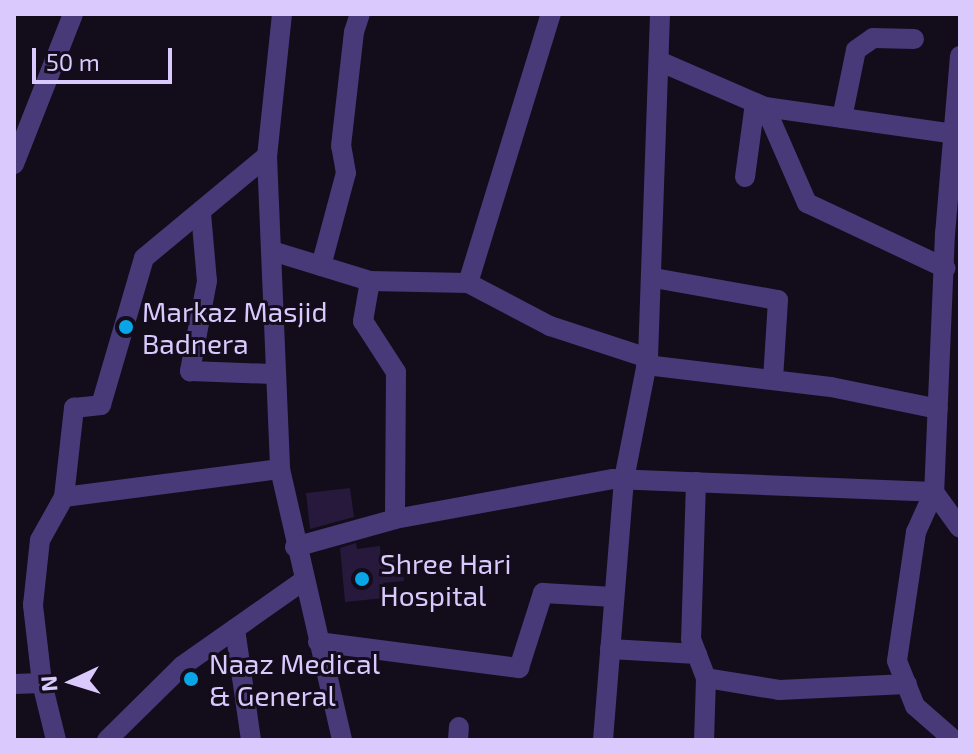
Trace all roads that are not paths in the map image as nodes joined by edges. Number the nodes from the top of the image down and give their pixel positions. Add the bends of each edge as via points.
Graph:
1 (73, 14) edge
2 (282, 14) edge
3 (360, 14) edge
4 (551, 14) edge
5 (660, 14) edge
6 (914, 39) dead end
7 (960, 56) edge
8 (661, 62) junction
9 (760, 105) junction
10 (842, 118) junction
11 (954, 134) junction
12 (267, 156) junction
13 (15, 157) edge
14 (745, 177) dead end
15 (201, 213) junction
16 (953, 233) edge
17 (272, 251) junction
18 (321, 266) junction
19 (945, 268) junction
20 (654, 278) junction
21 (370, 281) junction
22 (468, 283) junction
23 (647, 362) junction
24 (272, 374) junction
25 (773, 380) junction
26 (938, 409) junction
27 (280, 469) junction
28 (624, 479) junction
29 (696, 482) junction
30 (934, 492) junction
31 (64, 497) junction
32 (395, 519) junction
33 (960, 528) edge
34 (295, 547) junction
35 (303, 581) junction
36 (614, 597) junction
37 (235, 629) junction
38 (318, 642) junction
39 (610, 649) junction
40 (697, 654) junction
41 (706, 678) junction
42 (42, 683) junction
43 (14, 684) edge
44 (907, 684) junction
45 (56, 740) edge
46 (107, 740) edge
47 (251, 740) edge
48 (342, 740) edge
49 (603, 740) edge
50 (704, 740) edge
51 (954, 740) edge

1 - 13 street
2 - 12 street
3 - 18 street via 341,146 346,173
4 - 22 street
5 - 8 street
6 - 10 street via 873,38 856,50
7 - 11 street
8 - 9 street
8 - 20 street
9 - 10 street
9 - 14 street
9 - 19 street via 807,203
10 - 11 street
11 - 16 street
12 - 15 street
12 - 17 street
15 - 24 street via 207,281 190,371
15 - 31 street via 144,258 101,405 74,408
16 - 19 street
17 - 18 street
17 - 24 street
18 - 21 street
19 - 26 street
20 - 23 street
20 - 25 street via 778,300
21 - 22 street
21 - 32 street via 363,321 396,372
22 - 23 street via 550,326
23 - 25 street
23 - 28 street
24 - 27 street
25 - 26 street
26 - 30 street
27 - 31 street
27 - 34 street
28 - 29 street
28 - 32 street
28 - 36 street
29 - 30 street
29 - 40 street via 691,639
30 - 33 street
30 - 44 street via 916,532 897,661
31 - 42 street via 40,540 33,605
32 - 34 street
34 - 35 street
35 - 37 street
35 - 38 street
36 - 38 street via 543,593 519,668
36 - 39 street
37 - 46 street via 182,666
37 - 47 street
38 - 48 street
39 - 40 street
39 - 49 street
40 - 41 street
41 - 44 street via 779,690
41 - 50 street
42 - 43 street
42 - 45 street
44 - 51 street via 915,706

